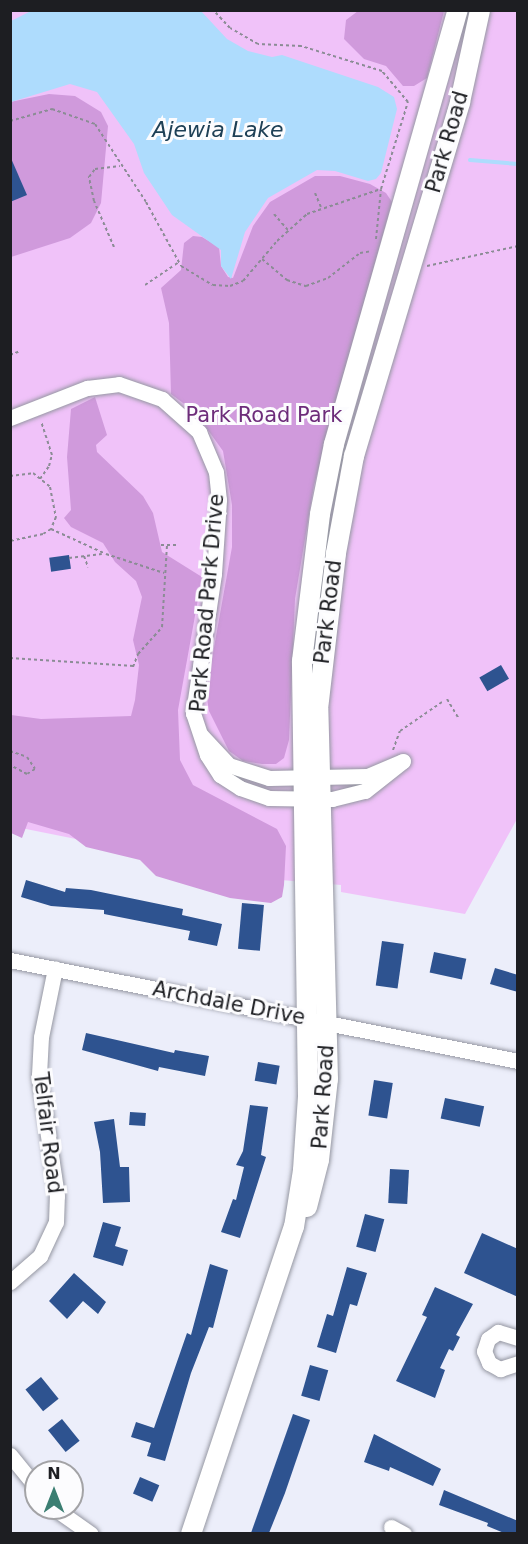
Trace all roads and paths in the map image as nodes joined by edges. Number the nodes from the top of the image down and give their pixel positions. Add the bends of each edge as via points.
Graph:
1 (213, 10) edge
2 (458, 10) edge
3 (480, 10) edge
4 (10, 121) edge
5 (120, 166) junction
6 (381, 189) junction
7 (315, 193) dead end
8 (321, 207) junction
9 (274, 214) dead end
10 (288, 230) junction
11 (381, 242) dead end
12 (518, 246) edge
13 (114, 247) dead end
14 (378, 252) dead end
15 (262, 260) junction
16 (179, 262) junction
17 (420, 264) dead end
18 (145, 285) dead end
19 (18, 352) dead end
20 (10, 355) edge
21 (10, 418) edge
22 (46, 434) dead end
23 (10, 476) edge
24 (40, 479) junction
25 (51, 529) junction
26 (10, 541) edge
27 (177, 545) dead end
28 (161, 546) dead end
29 (167, 546) junction
30 (105, 554) junction
31 (84, 556) junction
32 (69, 558) dead end
33 (88, 567) dead end
34 (164, 573) junction
35 (10, 658) edge
36 (447, 699) dead end
37 (442, 702) dead end
38 (459, 719) dead end
39 (201, 735) junction
40 (10, 751) edge
41 (390, 755) dead end
42 (10, 765) edge
43 (310, 777) junction
44 (301, 800) junction
45 (321, 800) junction
46 (10, 960) edge
47 (55, 968) junction
48 (306, 1018) junction
49 (327, 1022) junction
50 (518, 1061) edge
51 (294, 1227) junction
52 (10, 1282) edge
53 (518, 1338) edge
54 (518, 1363) edge
55 (10, 1455) edge
56 (24, 1472) edge
57 (72, 1520) edge
58 (92, 1533) edge
59 (191, 1533) edge

1 - 6 path via 230,28 258,44 301,45 378,69 405,96 408,102
2 - 43 main road, Park Road via 334,444 320,514 302,662
3 - 43 main road, Park Road via 460,102 344,500
4 - 5 path via 52,109 88,121 97,127
5 - 13 path via 95,169 89,177 90,191
5 - 16 path via 146,202
6 - 8 path
6 - 11 path via 375,225 376,239
7 - 8 path
8 - 10 path
9 - 10 path
10 - 15 path
12 - 17 path via 433,266
14 - 15 path via 360,253 328,278 306,286 287,280
15 - 16 path via 243,281 230,286 207,283
16 - 18 path
19 - 20 path
21 - 39 street, Park Road Park Drive via 81,390 113,383 153,393 199,432 216,472 219,500 214,574 193,706
22 - 24 path via 51,461
23 - 24 path via 33,473
24 - 25 path via 52,489 56,517
25 - 26 path via 33,538
25 - 30 path
27 - 29 path
28 - 29 path
29 - 34 path
30 - 31 path
30 - 34 path
31 - 32 path
31 - 33 path
34 - 35 path via 161,631 138,654 133,667
36 - 38 path
37 - 41 path via 396,734
39 - 43 street, Park Road Park Drive via 213,751 235,768 262,777
39 - 44 street, Park Road Park Drive via 211,763 230,783 261,796
40 - 42 path via 27,757 34,769 27,774
43 - 44 main road, Park Road
43 - 45 main road, Park Road
43 - 45 street, Park Road Park Drive via 367,776 403,760 365,791
44 - 45 street, Park Road Park Drive
44 - 48 main road, Park Road
45 - 49 main road, Park Road
46 - 47 street, Archdale Drive
47 - 48 street, Archdale Drive
47 - 52 street, Telfair Road via 41,1037 39,1075 57,1196 56,1222 40,1256
48 - 49 street, Archdale Drive
48 - 51 main road, Park Road via 307,1132
49 - 50 street, Archdale Drive
49 - 51 main road, Park Road via 328,1079 319,1160 308,1206
51 - 59 main road, Park Road
53 - 54 street via 510,1332 498,1332 488,1339 484,1351 489,1363 500,1369
55 - 56 street
57 - 58 street

